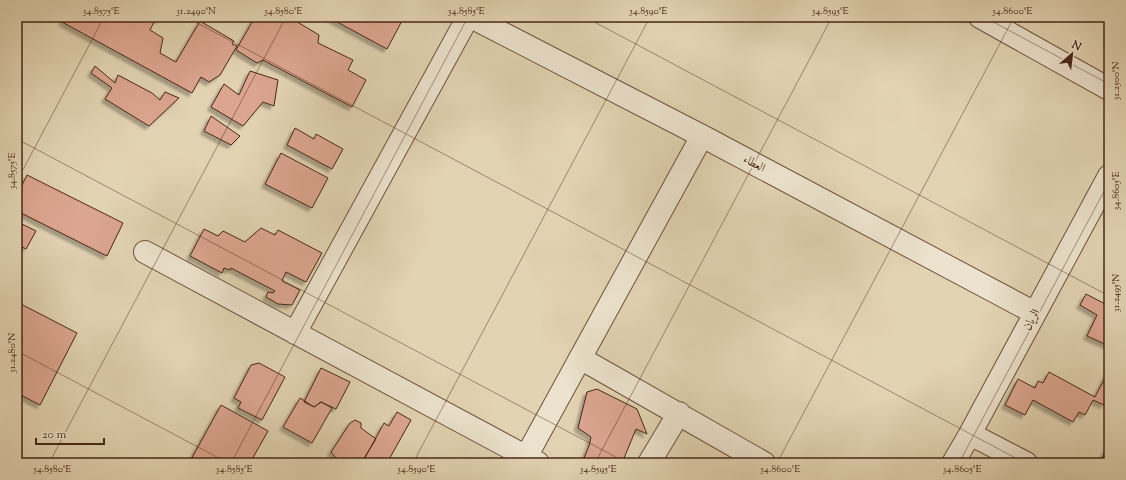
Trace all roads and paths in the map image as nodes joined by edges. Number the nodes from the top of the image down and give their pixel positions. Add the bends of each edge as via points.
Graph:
1 (470, 17) edge
2 (980, 17) edge
3 (1109, 89) edge
4 (702, 136) junction
5 (1109, 176) edge
6 (145, 252) dead end
7 (1035, 313) junction
8 (295, 333) junction
9 (580, 358) junction
10 (679, 413) junction
11 (970, 434) junction
12 (532, 460) edge
13 (649, 463) edge
14 (764, 463) edge
15 (953, 463) edge
16 (1026, 463) edge

1 - 4 street, العطاء
1 - 8 street
2 - 3 street
4 - 7 street, العطاء
4 - 9 street
5 - 7 street, الريان
6 - 8 street
7 - 11 street, الريان
8 - 12 street
9 - 10 street
9 - 12 street
10 - 13 street
10 - 14 street
11 - 15 street, الريان
11 - 16 street

